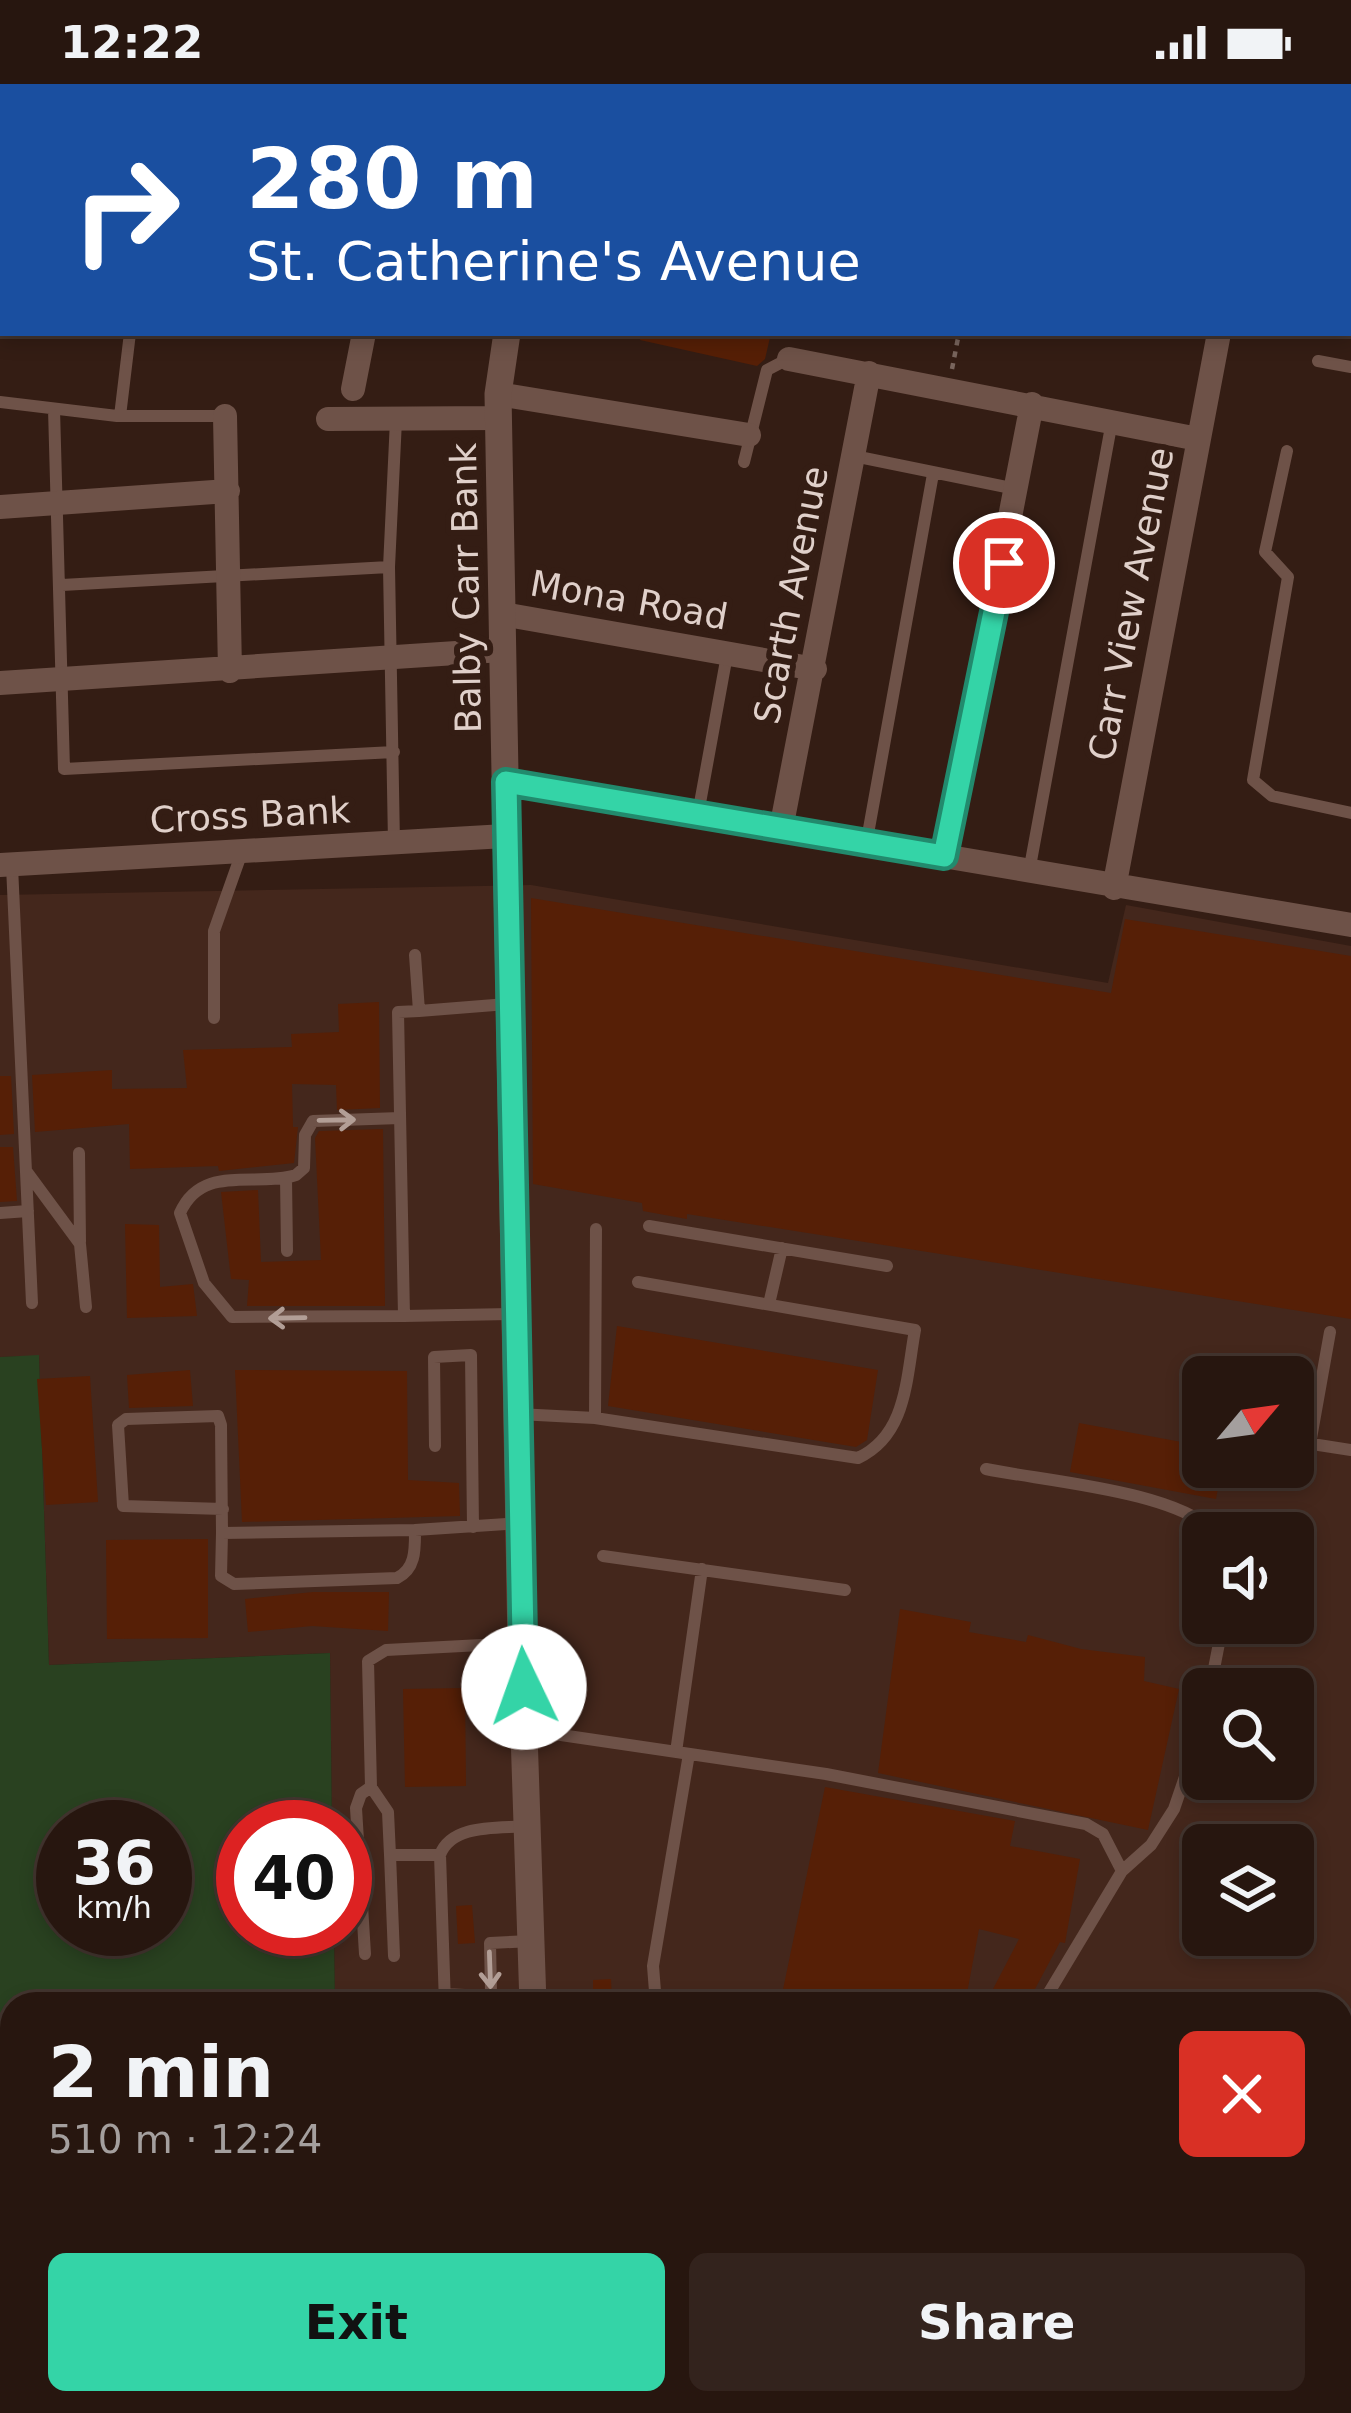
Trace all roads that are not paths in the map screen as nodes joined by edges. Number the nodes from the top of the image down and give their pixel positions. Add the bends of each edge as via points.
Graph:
1 (130, 336) edge
2 (363, 336) edge
3 (507, 336) edge
4 (1218, 336) edge
5 (789, 359) joint
6 (1318, 361) dead end
7 (1351, 368) edge
8 (869, 373) junction
9 (353, 389) dead end
10 (0, 402) edge
11 (1032, 404) junction
12 (499, 406) junction
13 (54, 409) junction
14 (120, 416) junction
15 (225, 416) joint
16 (396, 418) junction
17 (328, 419) dead end
18 (1112, 421) junction
19 (749, 435) junction
20 (1198, 439) junction
21 (1287, 451) dead end
22 (854, 456) junction
23 (744, 462) dead end
24 (933, 474) junction
25 (1017, 489) junction
26 (228, 491) junction
27 (56, 503) junction
28 (0, 506) edge
29 (388, 567) junction
30 (228, 575) junction
31 (62, 585) junction
32 (502, 614) junction
33 (502, 650) junction
34 (727, 655) junction
35 (394, 658) junction
36 (815, 669) junction
37 (230, 671) junction
38 (62, 678) junction
39 (0, 683) edge
40 (394, 752) junction
41 (506, 782) junction
42 (1351, 813) edge
43 (698, 814) junction
44 (781, 830) junction
45 (505, 836) junction
46 (394, 843) junction
47 (866, 845) junction
48 (242, 851) junction
49 (944, 856) junction
50 (6, 865) edge
51 (1029, 874) junction
52 (1114, 888) junction
53 (1351, 925) edge
54 (415, 955) dead end
55 (508, 1004) junction
56 (419, 1011) junction
57 (214, 1018) dead end
58 (400, 1118) junction
59 (80, 1153) dead end
60 (26, 1171) junction
61 (286, 1178) junction
62 (28, 1211) junction
63 (0, 1213) edge
64 (649, 1226) dead end
65 (596, 1229) dead end
66 (80, 1244) junction
67 (782, 1248) junction
68 (287, 1252) dead end
69 (887, 1266) dead end
70 (638, 1282) dead end
71 (32, 1304) dead end
72 (769, 1304) junction
73 (86, 1307) dead end
74 (516, 1314) junction
75 (404, 1316) junction
76 (1330, 1332) dead end
77 (518, 1414) junction
78 (596, 1418) junction
79 (1314, 1422) edge
80 (1314, 1445) edge
81 (435, 1446) dead end
82 (1351, 1450) edge
83 (986, 1469) dead end
84 (223, 1509) junction
85 (1189, 1512) edge
86 (521, 1523) junction
87 (472, 1527) junction
88 (415, 1530) junction
89 (222, 1533) junction
90 (603, 1556) dead end
91 (702, 1568) junction
92 (844, 1590) dead end
93 (521, 1643) junction
94 (527, 1730) junction
95 (682, 1753) junction
96 (1182, 1786) edge
97 (370, 1787) junction
98 (359, 1800) edge
99 (530, 1826) junction
100 (390, 1855) junction
101 (440, 1855) junction
102 (1122, 1871) junction
103 (532, 1941) junction
104 (394, 1956) dead end
105 (444, 1992) edge
106 (490, 1992) edge
107 (533, 1992) edge
108 (655, 1992) edge
109 (1049, 1992) edge

1 - 14 lane
2 - 9 street
3 - 12 street, Balby Carr Bank
4 - 20 street, Carr View Avenue
5 - 8 street
5 - 19 lane via 766,370
6 - 7 lane
8 - 11 street
8 - 22 street, Scarth Avenue
10 - 13 lane
11 - 18 street
11 - 25 street
12 - 16 street
12 - 19 street
12 - 32 street, Balby Carr Bank
13 - 14 lane
13 - 27 lane
14 - 15 lane
15 - 26 street
16 - 17 street
16 - 29 lane
18 - 20 street
18 - 51 lane
19 - 23 lane
20 - 52 street, Carr View Avenue
21 - 42 lane via 1265,553 1288,577 1253,780 1272,796
22 - 24 lane
22 - 36 street, Scarth Avenue
24 - 25 lane
24 - 47 lane
25 - 49 street
26 - 27 street
26 - 30 street
27 - 28 street
27 - 31 lane
29 - 30 lane
29 - 35 lane
30 - 31 lane
30 - 37 street
31 - 38 lane
32 - 33 street, Balby Carr Bank
32 - 34 street, Mona Road
33 - 35 street
33 - 41 street, Balby Carr Bank
34 - 36 street, Mona Road
34 - 43 lane
35 - 37 street
35 - 40 lane
36 - 44 street, Scarth Avenue
37 - 38 street
38 - 39 street
38 - 40 lane via 64,769
40 - 46 lane
41 - 43 street
41 - 45 street, Balby Carr Bank
43 - 44 street
44 - 47 street
45 - 46 street, Cross Bank
45 - 55 street, Balby Carr Bank
46 - 48 street, Cross Bank
47 - 49 street
48 - 50 street, Cross Bank
48 - 57 lane via 214,931
49 - 51 street
50 - 60 lane
51 - 52 street
52 - 53 street
54 - 56 lane
55 - 56 lane
55 - 74 street, Balby Carr Bank
56 - 58 lane via 398,1012
61 -> 58 lane via 304,1168 313,1121
58 - 75 lane
59 - 66 lane
60 - 62 lane
60 - 66 lane
61 - 68 lane
75 -> 61 lane via 245,1319 215,1302 194,1264 180,1213 186,1200 211,1182
62 - 63 lane
62 - 71 lane
64 - 67 lane
65 - 78 lane
66 - 73 lane
67 - 69 lane
67 - 72 lane
70 - 72 lane
72 - 78 lane via 916,1330 898,1419 877,1449 829,1457
74 - 75 lane
74 - 77 street, Balby Carr Bank
76 - 79 lane
77 - 78 lane
77 - 86 street, Balby Carr Bank
80 - 82 lane
81 - 87 lane via 434,1357 470,1355
83 - 85 lane
84 - 84 lane via 218,1416 118,1425 123,1506
84 - 89 lane
86 - 87 lane
86 - 93 street, Balby Carr Bank
87 - 88 lane
88 - 89 lane
88 - 89 lane via 412,1565 397,1579 234,1584 220,1576
90 - 91 lane
91 - 92 lane
91 - 95 lane
93 - 94 street, Balby Carr Bank
93 - 97 lane via 373,1654
94 - 95 lane
94 - 99 street, Balby Carr Bank
95 - 102 lane via 1086,1824 1102,1834
95 - 108 lane
96 - 102 lane via 1150,1845
97 - 98 lane
97 - 100 lane via 388,1812
99 - 101 lane via 458,1834
99 - 103 street, Balby Carr Bank
100 - 101 lane
100 - 104 lane
101 - 105 lane
102 - 109 lane
103 -> 106 lane via 490,1942
103 - 107 street, Balby Carr Bank

